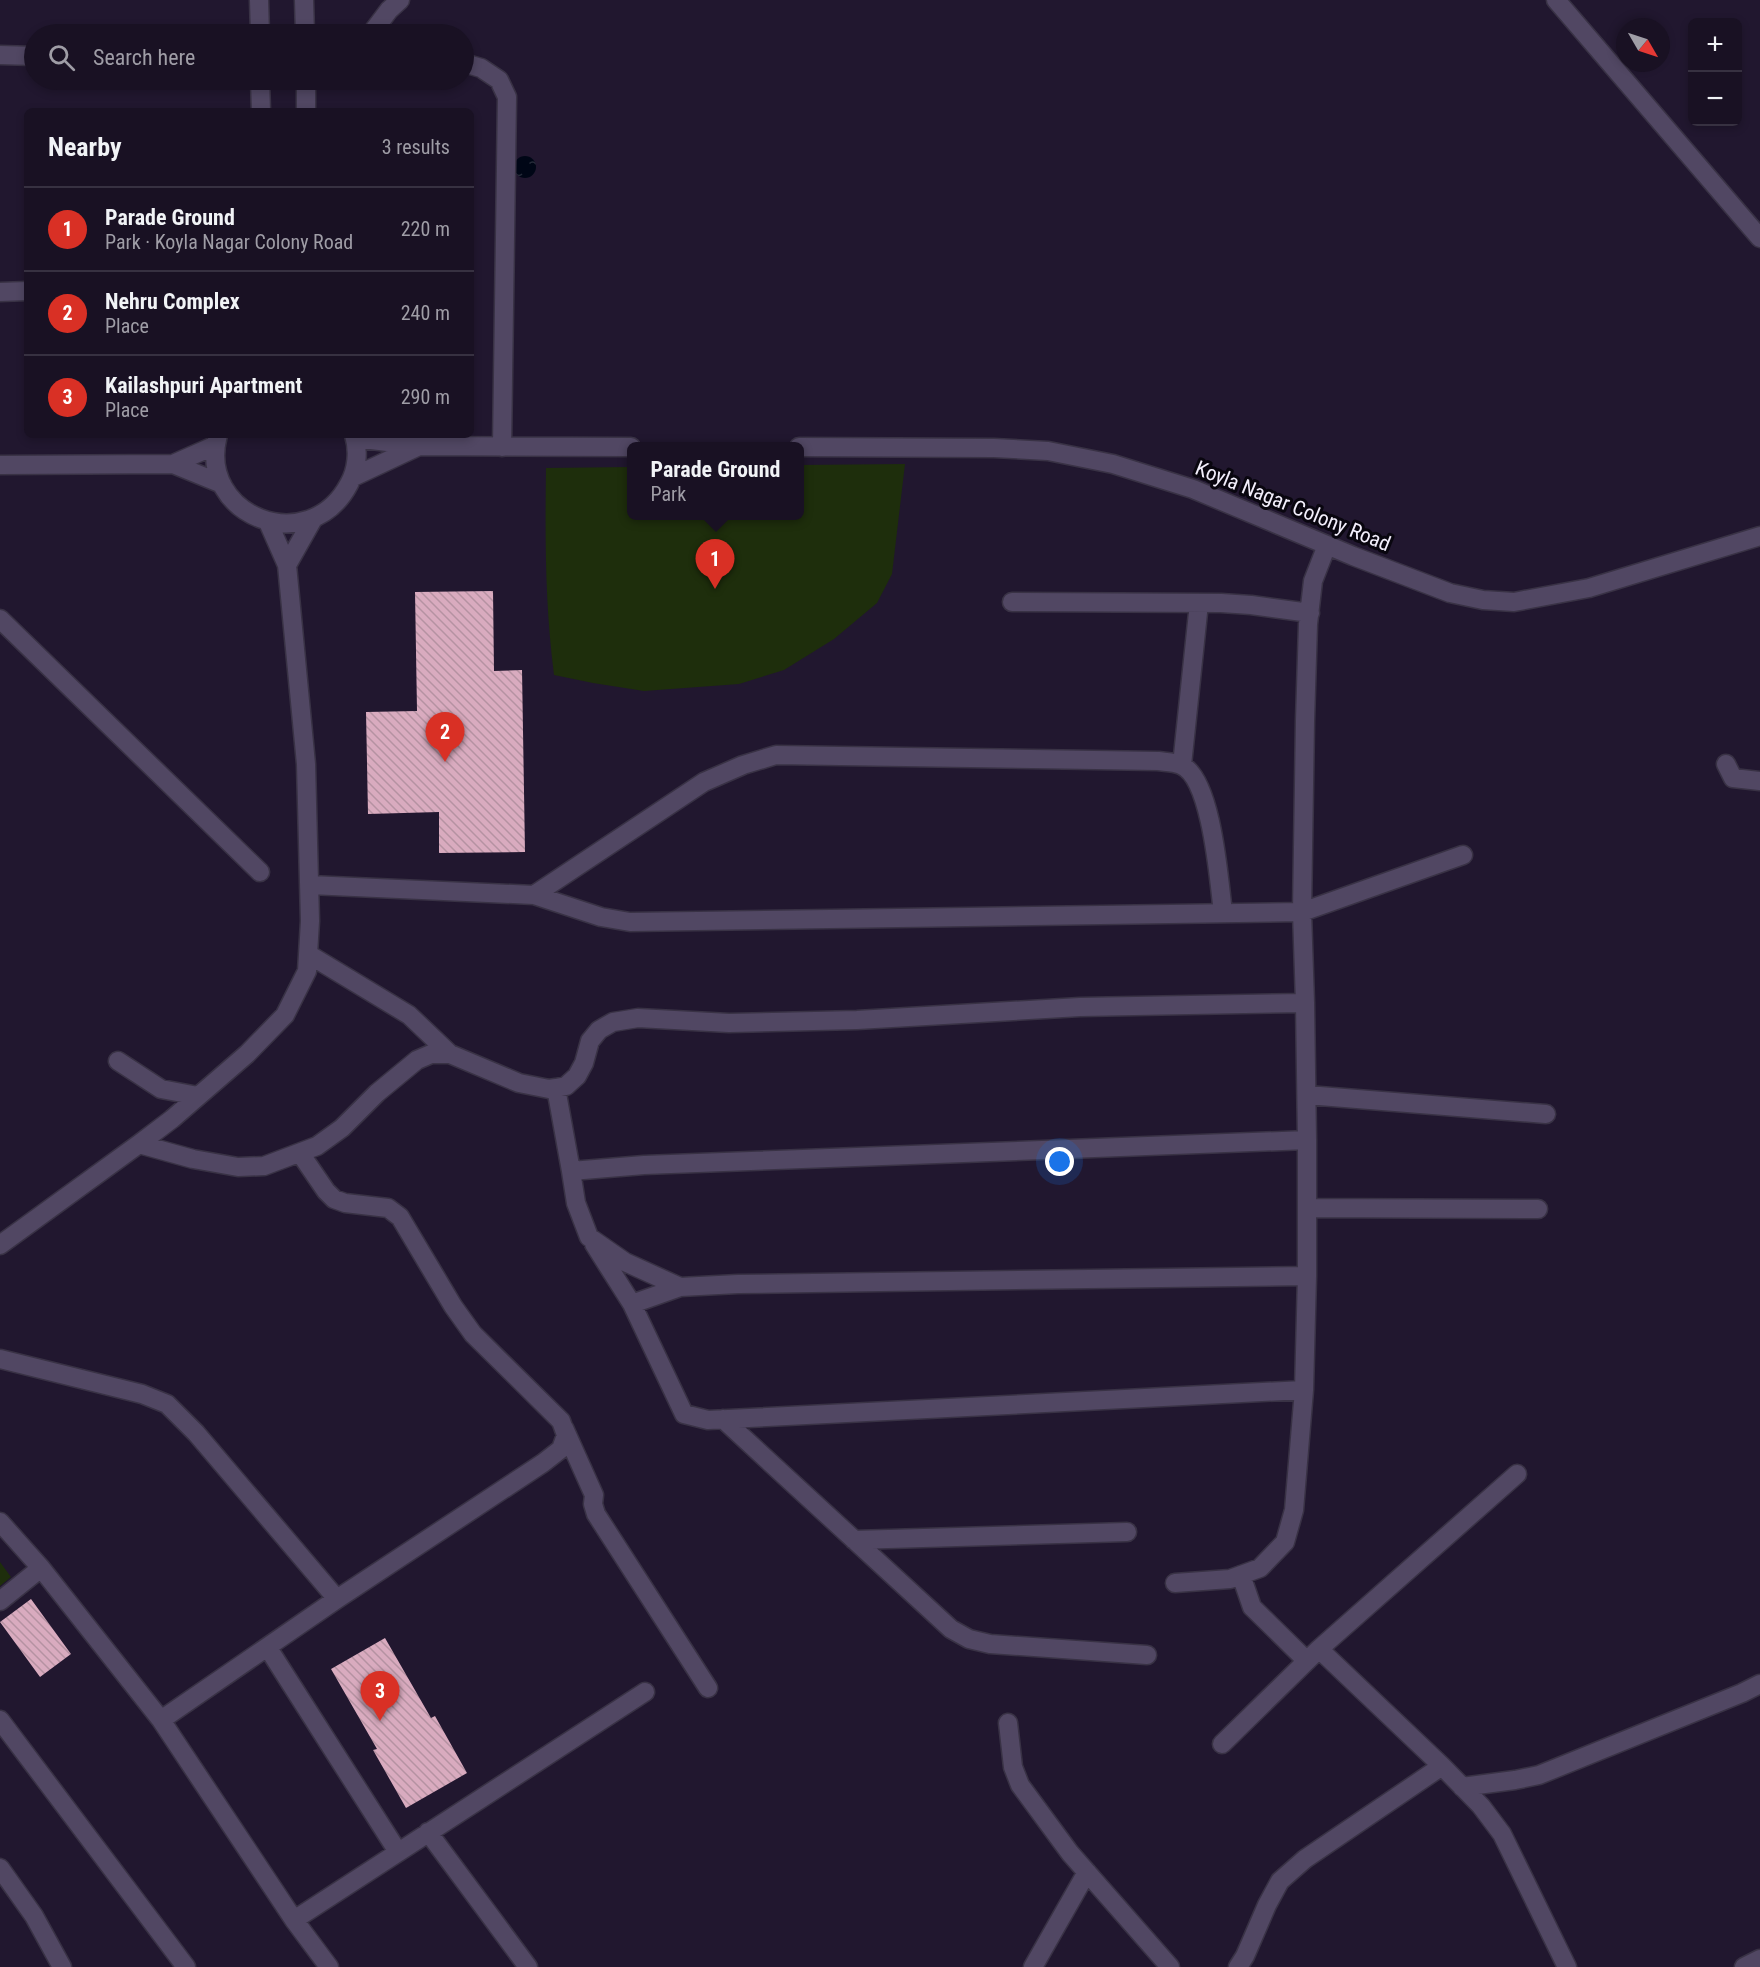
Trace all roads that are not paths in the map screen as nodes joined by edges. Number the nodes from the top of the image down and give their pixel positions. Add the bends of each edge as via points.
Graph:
1 (259, 0) edge
2 (304, 0) edge
3 (400, 0) edge
4 (1556, 0) edge
5 (260, 24) edge
6 (305, 24) edge
7 (378, 24) edge
8 (0, 55) edge
9 (24, 56) edge
10 (474, 66) edge
11 (260, 90) edge
12 (306, 90) edge
13 (261, 108) edge
14 (306, 108) edge
15 (1760, 238) edge
16 (24, 291) edge
17 (0, 292) edge
18 (355, 438) edge
19 (362, 438) edge
20 (217, 440) edge
21 (418, 446) junction
22 (502, 447) junction
23 (627, 447) edge
24 (804, 447) edge
25 (173, 464) junction
26 (0, 465) edge
27 (353, 477) junction
28 (222, 484) junction
29 (313, 519) junction
30 (268, 522) junction
31 (1760, 536) edge
32 (1327, 545) junction
33 (287, 565) junction
34 (1012, 602) dead end
35 (1198, 603) junction
36 (1310, 613) junction
37 (0, 620) edge
38 (1726, 764) dead end
39 (1182, 765) junction
40 (1760, 781) edge
41 (1463, 855) dead end
42 (260, 872) dead end
43 (310, 885) junction
44 (534, 895) junction
45 (1302, 912) junction
46 (1223, 913) junction
47 (308, 954) junction
48 (1305, 1003) junction
49 (450, 1054) junction
50 (118, 1061) dead end
51 (556, 1088) junction
52 (161, 1089) junction
53 (1306, 1095) junction
54 (198, 1096) junction
55 (1546, 1114) dead end
56 (172, 1119) junction
57 (1307, 1140) junction
58 (139, 1144) junction
59 (300, 1153) junction
60 (571, 1171) junction
61 (1307, 1208) junction
62 (1538, 1209) dead end
63 (589, 1236) junction
64 (0, 1245) edge
65 (1307, 1276) junction
66 (680, 1287) junction
67 (632, 1304) junction
68 (0, 1359) edge
69 (1304, 1390) junction
70 (723, 1419) junction
71 (561, 1421) junction
72 (1517, 1474) dead end
73 (0, 1522) edge
74 (1127, 1532) dead end
75 (855, 1540) junction
76 (41, 1569) junction
77 (1241, 1575) junction
78 (1175, 1582) dead end
79 (337, 1599) junction
80 (0, 1601) edge
81 (268, 1648) junction
82 (1147, 1655) dead end
83 (1313, 1655) junction
84 (1760, 1684) edge
85 (708, 1688) dead end
86 (645, 1692) dead end
87 (0, 1720) edge
88 (161, 1720) junction
89 (1008, 1723) dead end
90 (1222, 1744) dead end
91 (1442, 1766) junction
92 (1462, 1787) junction
93 (428, 1832) junction
94 (398, 1852) junction
95 (0, 1868) edge
96 (1087, 1872) junction
97 (294, 1920) junction
98 (1760, 1959) edge
99 (62, 1967) edge
100 (186, 1967) edge
101 (329, 1967) edge
102 (528, 1967) edge
103 (1033, 1967) edge
104 (1170, 1967) edge
105 (1238, 1967) edge
106 (1567, 1967) edge
107 (1744, 1967) edge

1 - 5 street
2 - 6 street
3 - 7 street
4 - 15 street
8 - 9 street
10 - 22 street via 499,80 507,97
11 - 13 street
12 - 14 street
16 - 17 street
18 - 27 street
19 - 21 street
20 - 25 street
20 - 28 street via 216,465
21 - 22 street
21 - 27 street
22 - 23 street
24 - 32 street, Koyla Nagar Colony Road via 1048,451 1113,464 1193,489
25 - 26 street
25 - 28 street
27 - 29 street via 344,495
28 - 30 street via 233,501
29 - 30 street
29 - 33 street
30 - 33 street
31 - 32 street, Koyla Nagar Colony Road via 1589,588 1514,602 1450,593
32 - 36 street via 1313,581
33 - 43 street via 306,764
34 - 35 street
35 - 36 street
35 - 39 street
36 - 45 street
37 - 42 street
38 - 40 street via 1733,778
39 - 44 street via 1158,761 776,755 704,782
39 - 46 street via 1198,782 1208,808
41 - 45 street
43 - 44 street
43 - 47 street
44 - 46 street via 601,917 630,922
45 - 46 street
45 - 48 street
47 - 49 street via 409,1015
47 - 54 street via 307,971 285,1015
48 - 51 street via 729,1023 638,1018 613,1022 599,1030 590,1041 577,1076 566,1086
48 - 53 street
49 - 51 street via 519,1083
49 - 59 street via 431,1054 417,1060 342,1128
50 - 52 street
51 - 60 street
52 - 54 street
52 - 56 street
53 - 55 street
53 - 57 street
54 - 56 street
56 - 58 street
57 - 60 street
57 - 61 street
58 - 59 street via 238,1167 264,1166
58 - 64 street
59 - 71 street via 334,1199 388,1208 399,1217 473,1334
60 - 63 street via 576,1203
61 - 62 street
61 - 65 street
63 - 66 street via 625,1262
63 - 67 street
65 - 66 street
65 - 69 street
66 - 67 street
67 - 70 street via 684,1414
68 - 79 street via 142,1394 167,1404
69 - 70 street
69 - 77 street via 1294,1510 1285,1542 1260,1568
70 - 75 street
71 - 79 street via 566,1435 561,1449
71 - 85 street via 594,1495 596,1514
72 - 83 street
73 - 76 street
74 - 75 street
75 - 82 street via 951,1629 969,1639 990,1644
76 - 80 street
76 - 88 street
77 - 78 street
77 - 83 street via 1252,1607
79 - 81 street
81 - 88 street
81 - 94 street
83 - 90 street
83 - 91 street
84 - 92 street via 1539,1775
86 - 93 street
87 - 100 street
88 - 97 street
89 - 96 street via 1013,1767 1020,1785
91 - 92 street
91 - 105 street via 1305,1859 1280,1881
92 - 106 street via 1502,1834
93 - 94 street
93 - 102 street
94 - 97 street
95 - 99 street via 34,1916
96 - 103 street
96 - 104 street
97 - 101 street
98 - 107 street

